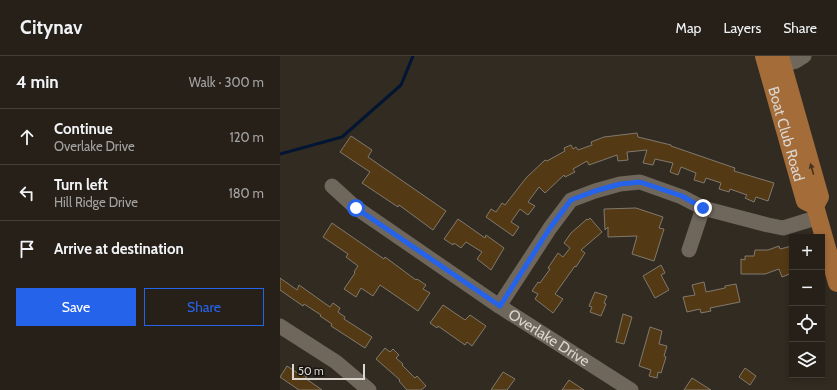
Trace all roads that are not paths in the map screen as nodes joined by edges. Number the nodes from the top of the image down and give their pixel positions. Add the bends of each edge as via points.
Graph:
1 (764, 56) edge
2 (804, 56) edge
3 (781, 60) edge
4 (332, 186) dead end
5 (703, 208) junction
6 (817, 211) junction
7 (689, 250) dead end
8 (837, 283) edge
9 (500, 306) junction
10 (280, 326) edge
11 (369, 390) edge
12 (631, 390) edge

1 - 6 main road, Boat Club Road via 805,201
2 - 3 street via 796,61
6 -> 3 main road, Boat Club Road via 820,197
4 - 9 street, Overlake Drive via 356,208
5 - 6 street via 783,228
5 - 7 street
5 - 9 street via 682,196 640,182 620,184 571,200
6 - 8 main road, Boat Club Road
9 - 12 street, Overlake Drive
10 - 11 street via 336,362

